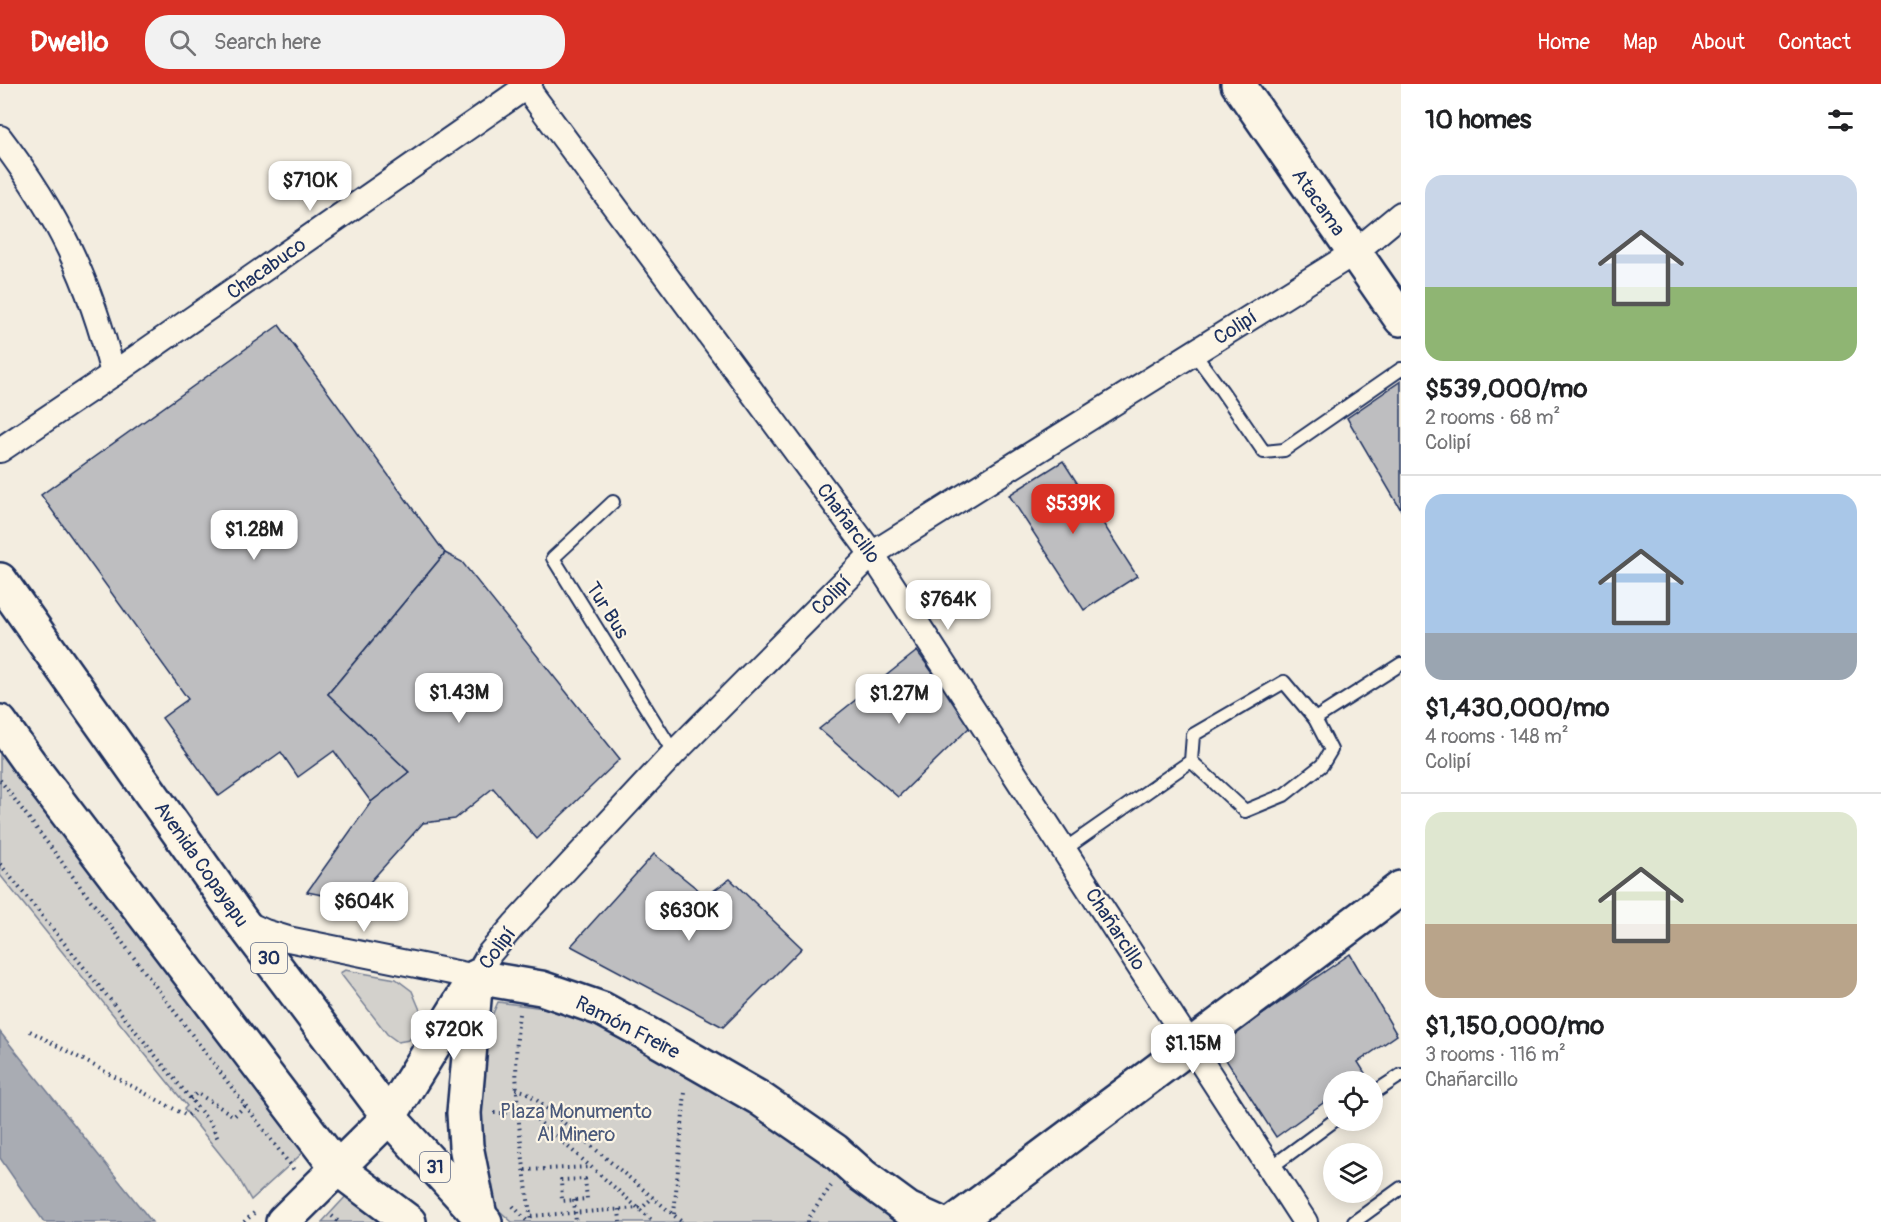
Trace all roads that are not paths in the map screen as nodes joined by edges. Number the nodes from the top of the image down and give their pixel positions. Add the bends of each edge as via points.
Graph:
1 (1238, 84) edge
2 (527, 85) edge
3 (0, 138) edge
4 (1401, 214) edge
5 (1355, 252) junction
6 (1401, 319) edge
7 (1193, 352) junction
8 (1401, 369) edge
9 (113, 374) junction
10 (0, 450) edge
11 (613, 502) dead end
12 (872, 554) junction
13 (0, 580) edge
14 (1401, 664) edge
15 (1315, 719) junction
16 (0, 722) edge
17 (674, 753) junction
18 (1191, 761) junction
19 (1065, 849) junction
20 (1401, 888) edge
21 (242, 922) junction
22 (476, 977) junction
23 (1190, 1045) junction
24 (1401, 1075) edge
25 (1383, 1087) edge
26 (389, 1117) junction
27 (1323, 1129) edge
28 (337, 1168) junction
29 (1270, 1168) junction
30 (1401, 1188) edge
31 (268, 1218) edge
32 (483, 1220) edge
33 (409, 1222) edge
34 (937, 1222) edge
35 (955, 1222) edge
36 (1305, 1222) edge
37 (1354, 1222) edge

1 - 5 main road, Atacama
2 - 9 street, Chacabuco
2 - 12 street, Chañarcillo
3 - 9 street via 42,197 69,247 87,288
4 - 5 street, Colipí
5 - 6 main road, Atacama
5 - 7 street, Colipí
7 - 8 lane via 1264,452 1284,450
7 - 12 street, Colipí
9 - 10 street, Chacabuco
11 - 17 lane, Tur Bus via 553,558
12 - 17 street, Colipí
12 - 19 street, Chañarcillo
13 - 21 main road, Avenida Copayapu / 30
14 - 15 lane
15 - 18 lane via 1284,682 1193,735
15 - 18 lane via 1331,750 1322,765 1284,795 1245,811
16 - 28 main road
17 - 22 street, Colipí via 513,925
18 - 19 lane
19 - 23 street, Chañarcillo
20 - 23 main road
21 - 22 street, Ramón Freire via 288,939
21 - 26 main road, Avenida Copayapu / 30
22 - 26 main road, Colipí
22 - 32 main road via 464,1113 466,1146
22 - 34 main road, Ramón Freire via 541,988 602,1009 759,1098 834,1150 908,1209
23 - 29 street, Chañarcillo
23 - 35 main road
24 - 25 lane
26 - 28 main road, Colipí
26 - 32 main road, Avenida Copayapu / 31
27 - 29 lane
28 - 31 main road, Colipí
28 - 33 main road
29 - 36 street, Chañarcillo
30 - 37 lane

